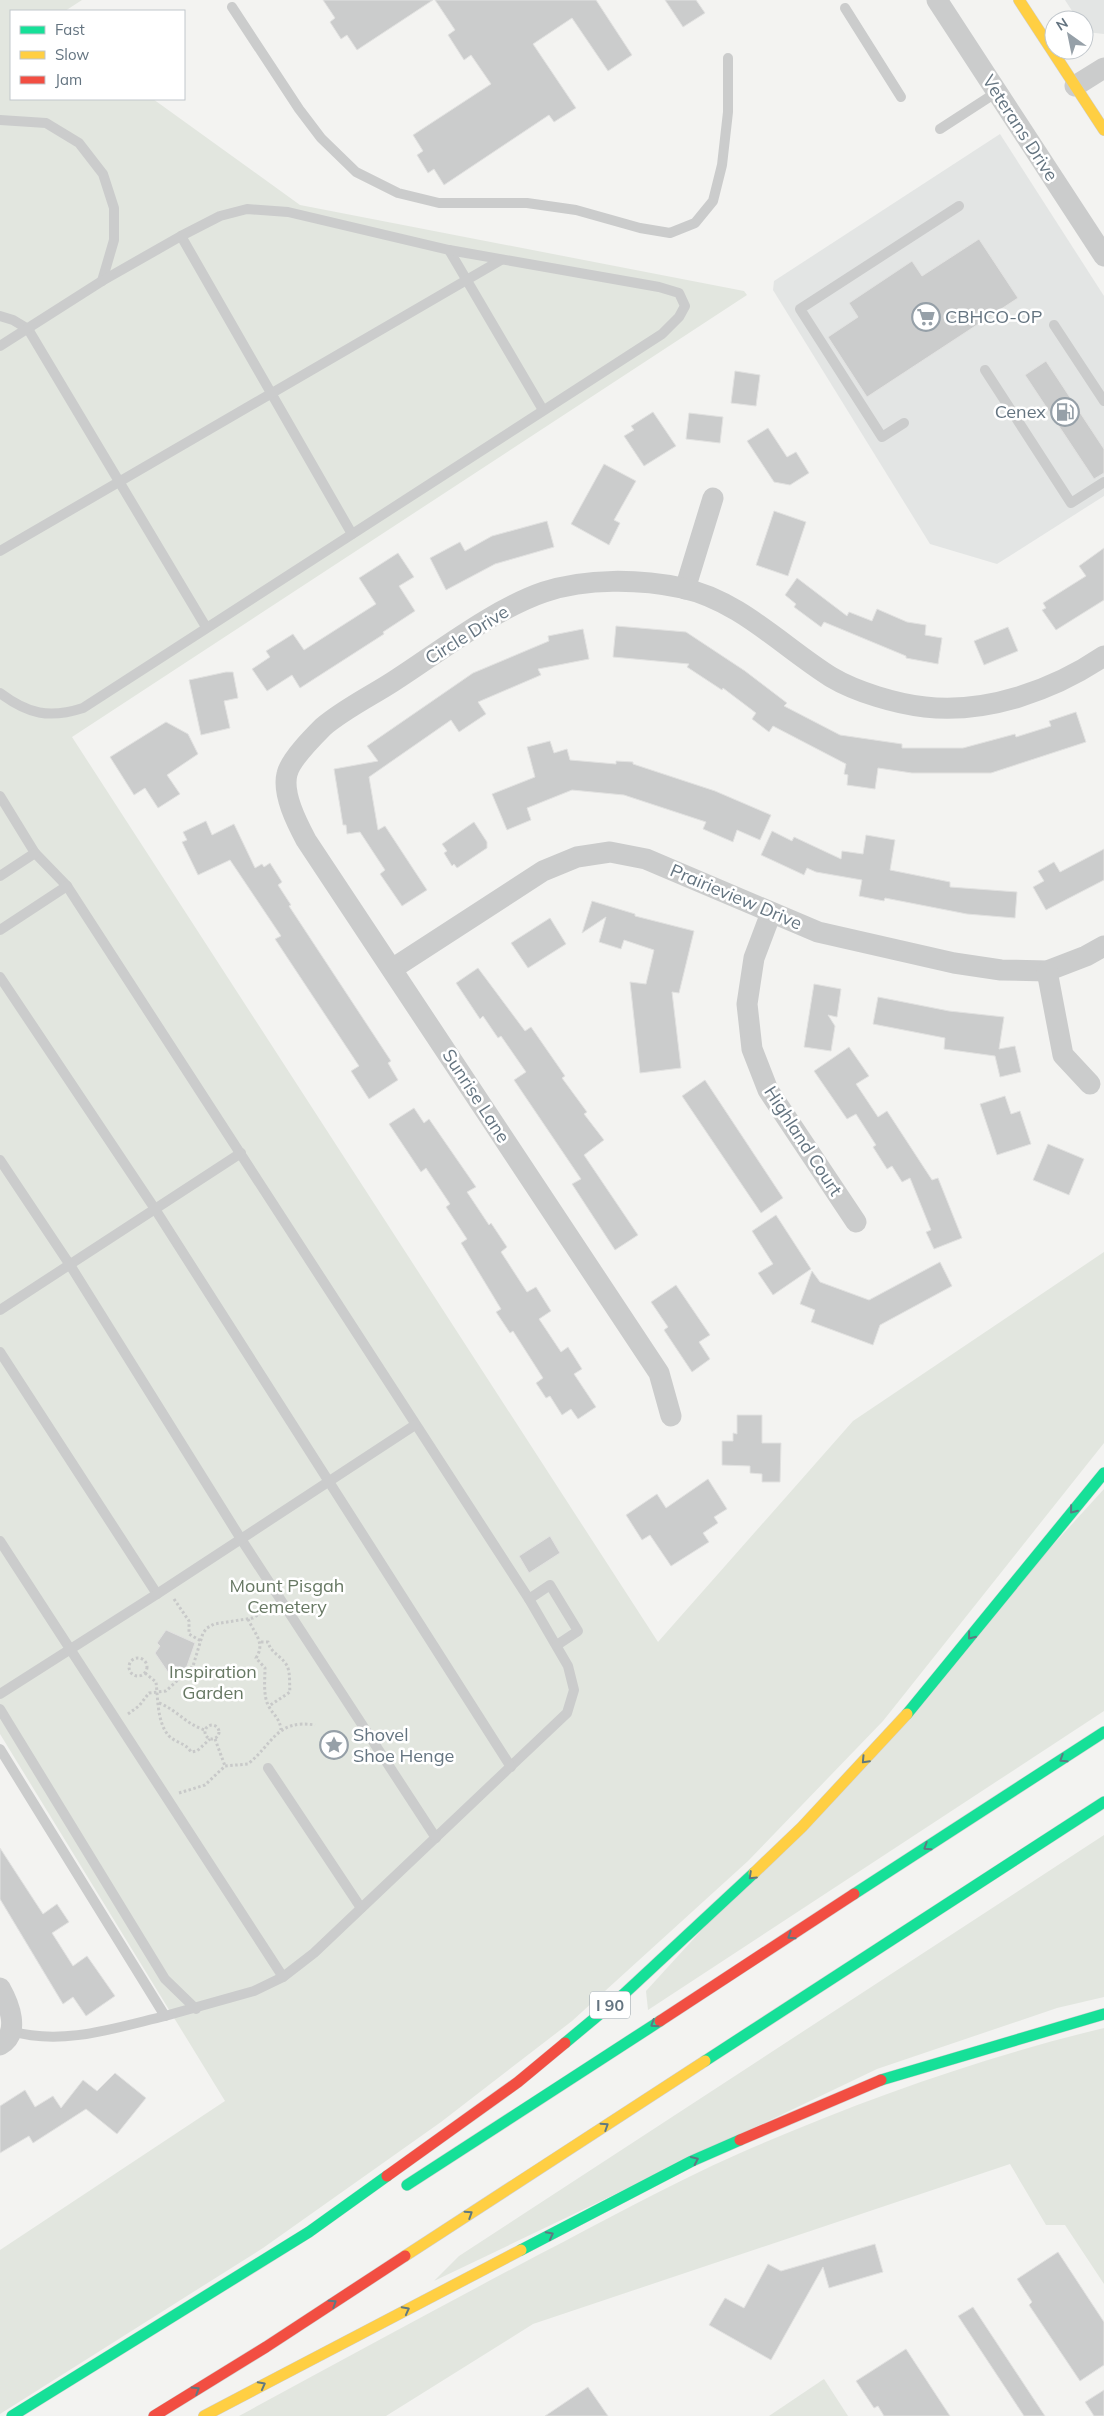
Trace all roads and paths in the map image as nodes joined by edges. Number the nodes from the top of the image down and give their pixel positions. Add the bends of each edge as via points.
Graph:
1 (937, 0) edge
2 (1018, 0) edge
3 (232, 7) dead end
4 (845, 8) dead end
5 (728, 58) dead end
6 (1104, 68) edge
7 (1075, 86) junction
8 (997, 92) junction
9 (901, 97) dead end
10 (0, 120) edge
11 (940, 129) dead end
12 (1104, 130) edge
13 (959, 206) dead end
14 (181, 236) junction
15 (449, 250) junction
16 (1104, 256) edge
17 (502, 260) junction
18 (467, 280) junction
19 (102, 281) junction
20 (0, 316) edge
21 (1054, 325) dead end
22 (28, 329) junction
23 (0, 346) edge
24 (985, 370) dead end
25 (272, 392) junction
26 (1104, 401) edge
27 (543, 410) junction
28 (904, 423) dead end
29 (120, 480) junction
30 (1104, 482) edge
31 (713, 498) dead end
32 (352, 534) junction
33 (0, 551) edge
34 (685, 589) junction
35 (206, 628) junction
36 (1104, 656) edge
37 (0, 693) edge
38 (286, 774) joint
39 (0, 796) edge
40 (35, 854) junction
41 (0, 876) edge
42 (67, 886) junction
43 (771, 913) junction
44 (0, 930) edge
45 (1104, 946) edge
46 (392, 969) junction
47 (1047, 971) junction
48 (0, 977) edge
49 (1090, 1084) dead end
50 (241, 1153) junction
51 (0, 1160) edge
52 (155, 1209) junction
53 (856, 1222) dead end
54 (70, 1265) junction
55 (0, 1310) edge
56 (0, 1352) edge
57 (670, 1416) dead end
58 (415, 1425) junction
59 (1104, 1472) edge
60 (328, 1483) junction
61 (241, 1539) junction
62 (0, 1541) edge
63 (167, 1588) junction
64 (157, 1594) junction
65 (529, 1599) junction
66 (281, 1600) junction
67 (248, 1619) junction
68 (201, 1640) junction
69 (261, 1642) junction
70 (557, 1645) junction
71 (71, 1648) junction
72 (145, 1673) junction
73 (157, 1692) junction
74 (0, 1694) edge
75 (159, 1703) junction
76 (269, 1706) junction
77 (0, 1709) edge
78 (117, 1721) junction
79 (315, 1725) dead end
80 (205, 1730) junction
81 (281, 1730) junction
82 (1104, 1732) edge
83 (213, 1739) junction
84 (0, 1749) edge
85 (225, 1766) junction
86 (511, 1767) junction
87 (268, 1768) dead end
88 (168, 1800) junction
89 (1104, 1802) edge
90 (436, 1838) junction
91 (361, 1908) junction
92 (283, 1978) junction
93 (0, 1988) edge
94 (196, 2009) junction
95 (1104, 2014) edge
96 (165, 2016) junction
97 (6, 2038) edge
98 (398, 2191) dead end
99 (112, 2368) dead end
100 (12, 2416) edge
101 (30, 2416) edge
102 (154, 2416) edge
103 (204, 2416) edge

1 - 8 street, Veterans Drive
2 - 7 main road
3 - 5 lane via 299,109 321,138 356,172 398,193 440,202 527,204 576,210 670,233 695,223 713,201 722,165 728,112
4 - 9 lane
6 - 7 street
7 - 12 main road
8 - 11 lane
8 - 16 street, Veterans Drive
10 - 19 lane via 46,123 79,143 103,174 114,208 114,240
13 - 28 lane via 800,309 882,437
14 - 15 lane via 220,216 247,209 288,212
14 - 19 lane
14 - 25 lane
15 - 17 lane
15 - 18 lane
17 - 18 lane
17 - 27 lane via 659,287 678,293 685,306 662,334
18 - 25 lane
18 - 27 lane
19 - 22 lane
20 - 22 lane
21 - 26 lane
22 - 23 lane
22 - 29 lane
24 - 30 lane via 1071,503
25 - 29 lane
25 - 32 lane
27 - 32 lane
29 - 33 lane
29 - 35 lane
31 - 34 street
32 - 35 lane
34 - 36 street, Circle Drive via 724,603 833,678 882,698 926,707 966,707 1022,696 1084,670
34 - 38 street, Circle Drive via 642,581 597,583 544,592 497,615 324,726
35 - 37 lane via 83,708 68,713 32,712
38 - 46 street, Sunrise Lane via 290,808 306,840
39 - 40 lane
40 - 41 lane
40 - 42 lane
42 - 44 lane
42 - 50 lane
43 - 46 street, Prairieview Drive via 646,859 610,852 577,857 543,871
43 - 47 street, Prairieview Drive via 818,932 879,948 1001,970
43 - 53 street, Highland Court via 754,958 746,1004 752,1049 768,1090
45 - 47 street, Prairieview Drive
46 - 57 street, Sunrise Lane via 659,1372
47 - 49 street via 1063,1055
48 - 52 lane
50 - 52 lane
50 - 58 lane
51 - 54 lane
52 - 54 lane
52 - 60 lane
54 - 55 lane
54 - 61 lane
56 - 64 lane
58 - 60 lane
58 - 65 lane
59 -> 100 main road, I 90 via 906,1716 802,1827 711,1916 624,1993 518,2082 317,2226
60 - 61 lane
60 - 86 lane
61 - 63 lane
61 - 66 lane
62 - 71 lane
63 - 64 lane
63 - 68 path via 189,1621 189,1634
64 - 71 lane
65 - 70 lane
65 - 70 lane via 550,1585 578,1630
66 - 67 path
66 - 90 lane
67 - 68 path via 207,1628
67 - 69 path
68 - 73 path via 193,1666 166,1691
69 - 76 path via 256,1658 265,1668
69 - 76 path via 268,1642 270,1650 286,1663 289,1671 290,1692
70 - 86 lane via 568,1666 574,1690 567,1713
71 - 74 lane
71 - 78 lane
72 - 72 path via 147,1665 144,1660 134,1659 129,1667 131,1672 137,1676
72 - 73 path via 156,1682
73 - 75 path
73 - 78 path via 149,1693 139,1706
75 - 80 path via 177,1712 188,1724
75 - 83 path via 158,1711 169,1735 188,1746 191,1752
76 - 81 path via 280,1720
77 - 94 lane via 165,1979
78 - 88 lane
79 - 81 path via 293,1725
80 - 83 path via 206,1737
80 - 83 path via 210,1725 217,1727 219,1734
81 - 85 path via 248,1764
82 -> 98 main road, I 90
83 - 85 path
84 - 96 lane
85 - 88 path via 205,1785
86 - 90 lane
87 - 91 lane
88 - 92 lane
102 -> 89 main road via 266,2347
90 - 91 lane
91 - 92 lane
92 - 94 lane via 254,1991
93 - 97 street via 11,2010
94 - 96 lane
103 -> 95 main road via 692,2161 867,2084 1061,2024
96 - 97 lane via 78,2036
99 - 101 main road

